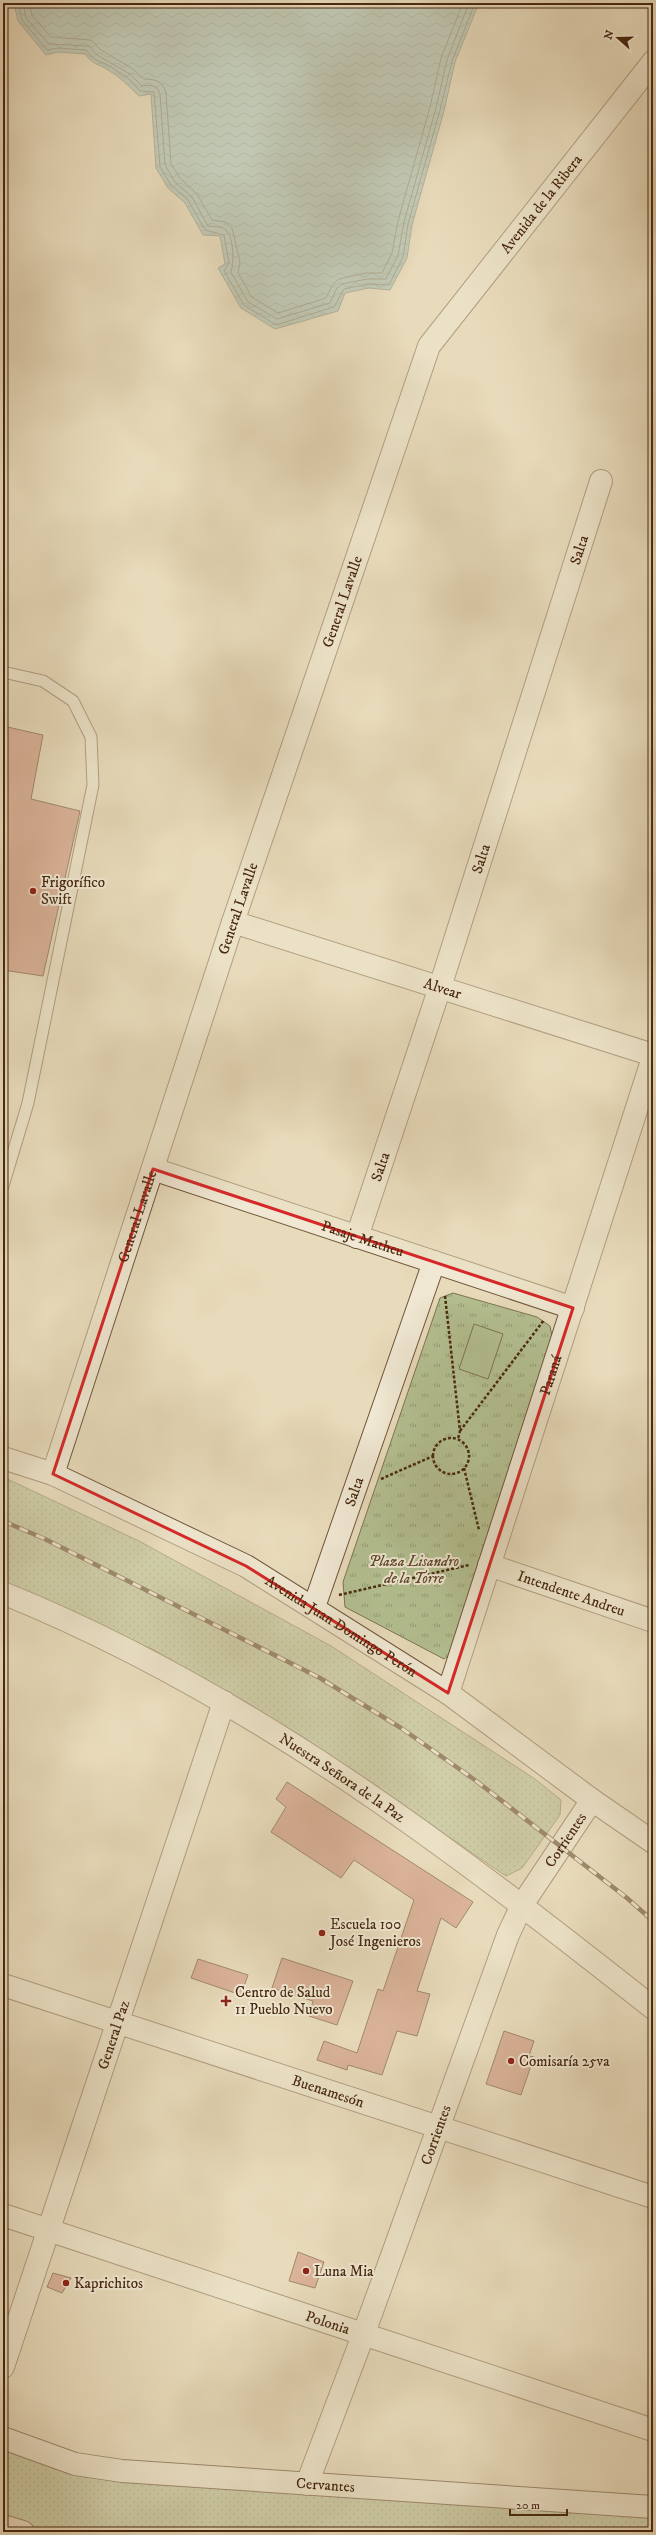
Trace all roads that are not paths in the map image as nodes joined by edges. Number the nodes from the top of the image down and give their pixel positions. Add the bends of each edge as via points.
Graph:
1 (653, 62) edge
2 (429, 346) joint
3 (602, 481) dead end
4 (3, 672) edge
5 (233, 922) junction
6 (440, 987) junction
7 (653, 1055) edge
8 (653, 1058) edge
9 (153, 1169) junction
10 (3, 1186) edge
11 (357, 1236) junction
12 (434, 1262) junction
13 (566, 1306) junction
14 (3, 1458) edge
15 (53, 1474) junction
16 (479, 1565) junction
17 (4, 1598) edge
18 (316, 1601) junction
19 (653, 1621) edge
20 (448, 1693) junction
21 (224, 1702) junction
22 (592, 1800) junction
23 (653, 1842) edge
24 (522, 1905) junction
25 (3, 1985) edge
26 (653, 2008) edge
27 (118, 2022) junction
28 (439, 2128) junction
29 (653, 2197) edge
30 (3, 2215) edge
31 (49, 2230) junction
32 (364, 2333) junction
33 (3, 2367) edge
34 (653, 2430) edge
35 (3, 2438) edge
36 (307, 2484) junction
37 (653, 2507) edge
38 (3, 2526) edge
39 (23, 2532) edge

1 - 2 street, Avenida de la Ribera
2 - 5 street, General Lavalle
3 - 6 street, Salta
4 - 10 lane via 43,681 73,702 91,737 93,785 28,1103
5 - 6 street, Alvear
5 - 9 street, General Lavalle
6 - 7 street, Alvear
6 - 11 street, Salta
8 - 13 street, Paraná
9 - 11 street, Pasaje Matheu
9 - 15 street, General Lavalle
11 - 12 street, Pasaje Matheu
12 - 13 street, Pasaje Matheu
12 - 18 street, Salta
13 - 16 street, Paraná
14 - 15 street, Avenida Juan Domingo Perón
15 - 18 street, Avenida Juan Domingo Perón
16 - 19 street, Intendente Andreu
16 - 20 street, Paraná
17 - 21 street, Nuestra Señora de la Paz via 160,1664
18 - 20 street, Avenida Juan Domingo Perón
20 - 22 street, Avenida Juan Domingo Perón
21 - 24 street, Nuestra Señora de la Paz via 326,1764
21 - 27 street, General Paz
22 - 23 street, Avenida Juan Domingo Perón
22 - 24 street, Corrientes
24 - 26 street, Nuestra Señora de la Paz
24 - 28 street, Corrientes via 508,1935
25 - 27 street, Buenamesón
27 - 28 street, Buenamesón
27 - 31 street, General Paz
28 - 29 street, Buenamesón
28 - 32 street, Corrientes
30 - 31 street, Polonia
31 - 32 street, Polonia
31 - 33 street, General Paz
32 - 34 street, Polonia
32 - 36 street, Corrientes
35 - 36 street, Cervantes via 75,2464 122,2471
36 - 37 street, Cervantes
38 - 39 highway

